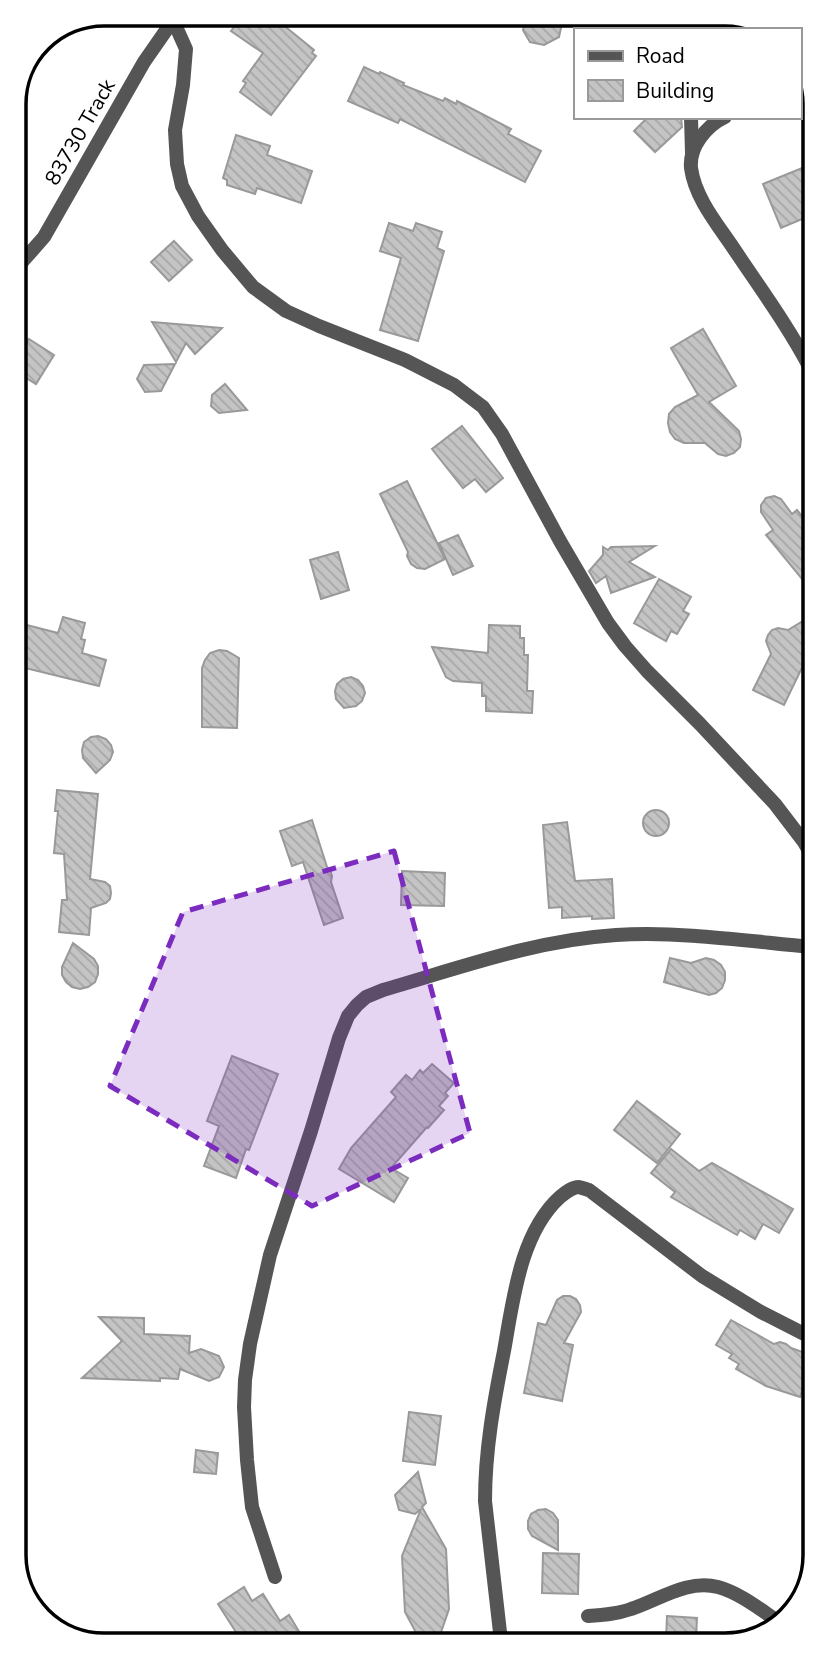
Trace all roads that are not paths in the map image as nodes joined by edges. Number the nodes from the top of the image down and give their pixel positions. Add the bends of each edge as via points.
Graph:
1 (169, 26) edge
2 (178, 26) edge
3 (691, 119) edge
4 (722, 119) edge
5 (692, 153) junction
6 (26, 257) edge
7 (803, 357) edge
8 (803, 841) edge
9 (803, 946) edge
10 (803, 1333) edge
11 (275, 1577) dead end
12 (588, 1616) dead end
13 (772, 1617) edge
14 (500, 1633) edge

1 - 6 street, 83730 Track via 44,237
2 - 8 street via 186,49 175,130 177,164 182,186 222,250 253,287 286,311 405,360 454,385 483,407 608,623 775,804
3 - 5 street
4 - 5 street via 705,132
5 - 7 street via 691,169 706,207
9 - 11 street via 697,936 616,935 573,940 531,947 394,987 357,1005 340,1038 270,1255 250,1344 244,1408 247,1461 252,1507
10 - 14 street via 702,1276 589,1190 570,1189 559,1198 537,1228 517,1284 489,1439 485,1501
12 - 13 street via 619,1613 704,1585 742,1598

